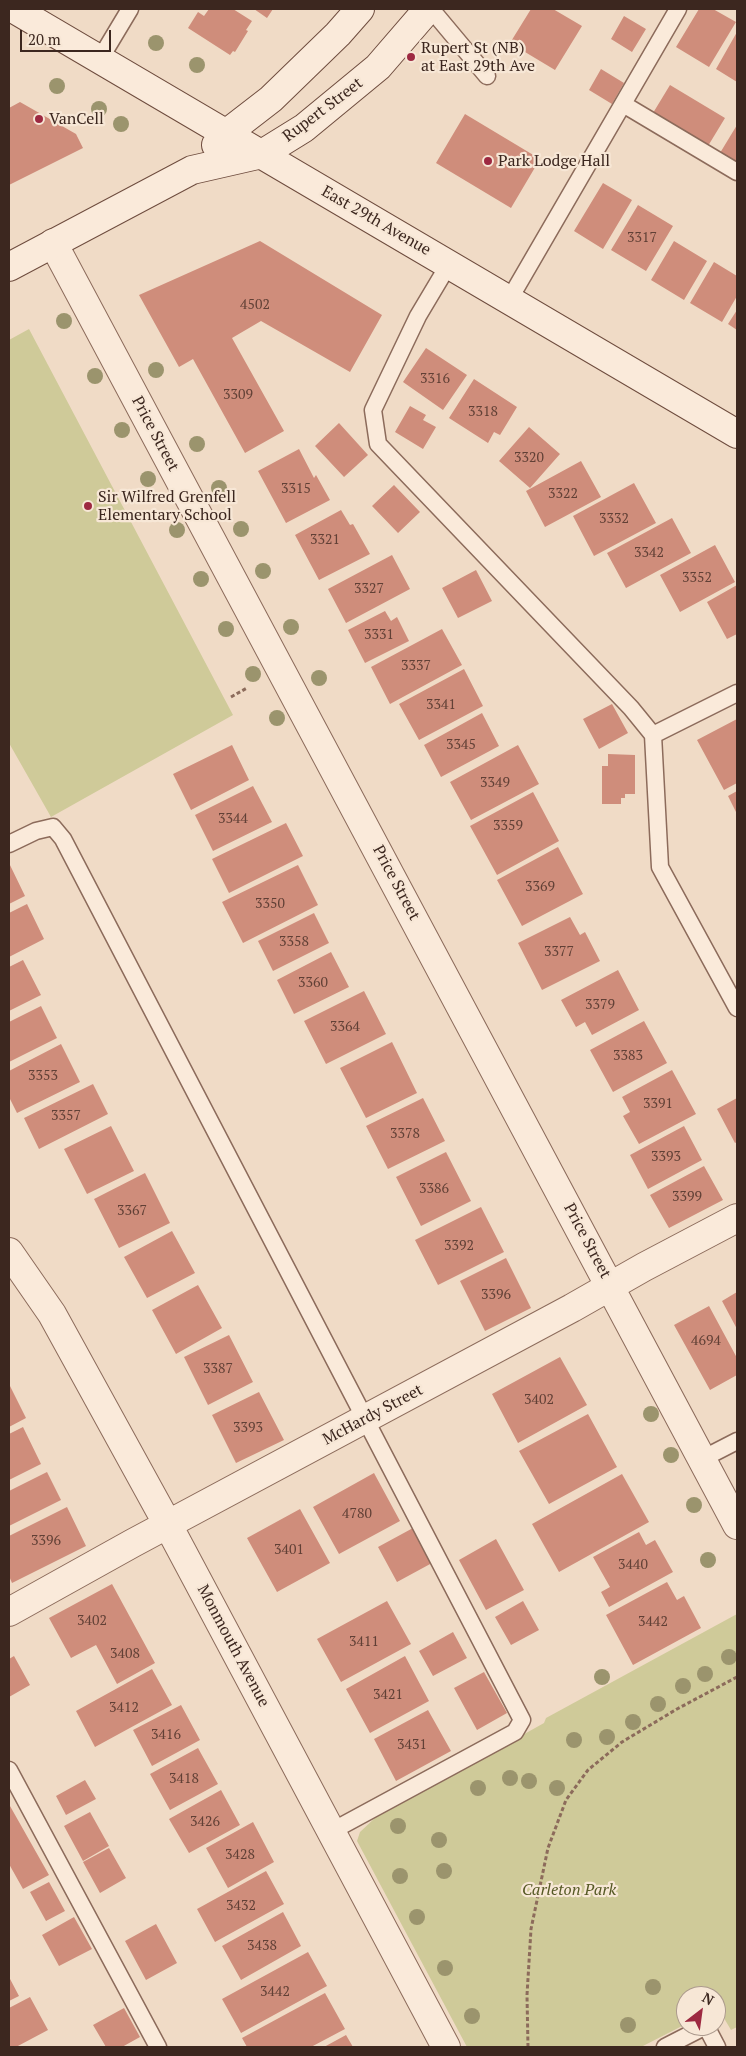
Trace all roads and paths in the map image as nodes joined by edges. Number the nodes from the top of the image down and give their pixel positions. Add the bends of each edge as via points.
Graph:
1 (14, 9) edge
2 (130, 9) edge
3 (360, 9) edge
4 (430, 9) edge
5 (678, 9) edge
6 (100, 59) junction
7 (487, 76) dead end
8 (623, 104) junction
9 (227, 133) junction
10 (262, 154) junction
11 (192, 170) junction
12 (737, 172) edge
13 (53, 243) junction
14 (449, 264) junction
15 (9, 266) edge
16 (509, 300) junction
17 (737, 434) edge
18 (248, 688) dead end
19 (737, 692) edge
20 (231, 697) dead end
21 (653, 735) junction
22 (9, 844) edge
23 (737, 1008) edge
24 (737, 1218) edge
25 (9, 1252) edge
26 (611, 1285) junction
27 (366, 1418) junction
28 (737, 1441) edge
29 (702, 1459) junction
30 (737, 1524) edge
31 (168, 1525) junction
32 (9, 1612) edge
33 (737, 1677) edge
34 (9, 1770) edge
35 (332, 1831) junction
36 (686, 2036) edge
37 (158, 2047) edge
38 (446, 2047) edge
39 (528, 2047) edge
40 (665, 2047) edge

1 - 6 street, East 29th Avenue
2 - 6 lane
3 - 9 street, Rupert Street via 271,99
4 - 7 lane
4 - 10 street, Rupert Street via 378,67 304,128
5 - 8 lane
6 - 9 street, East 29th Avenue
8 - 12 lane
8 - 16 lane
9 - 10 street, East 29th Avenue
9 - 11 street, Rupert Street
10 - 11 street, Rupert Street
10 - 14 street, East 29th Avenue
11 - 13 street, Rupert Street
13 - 15 street, Rupert Street
13 - 26 street, Price Street
14 - 16 street, East 29th Avenue
14 - 21 lane via 418,316 373,410 378,444 632,708
16 - 17 street, East 29th Avenue
18 - 20 path
19 - 21 lane
21 - 23 lane via 660,867
22 - 27 lane via 53,827 63,839
24 - 26 street, McHardy Street
25 - 31 street, Monmouth Avenue via 52,1314
26 - 27 street, McHardy Street
26 - 29 street, Price Street
27 - 31 street, McHardy Street
27 - 35 lane via 522,1720 515,1732
28 - 29 lane
29 - 30 street, Price Street
31 - 32 street, McHardy Street
31 - 35 street, Monmouth Avenue
33 - 39 path via 622,1742 588,1770 566,1800 548,1848 531,1929
34 - 37 lane
35 - 38 street, Monmouth Avenue
36 - 40 lane

